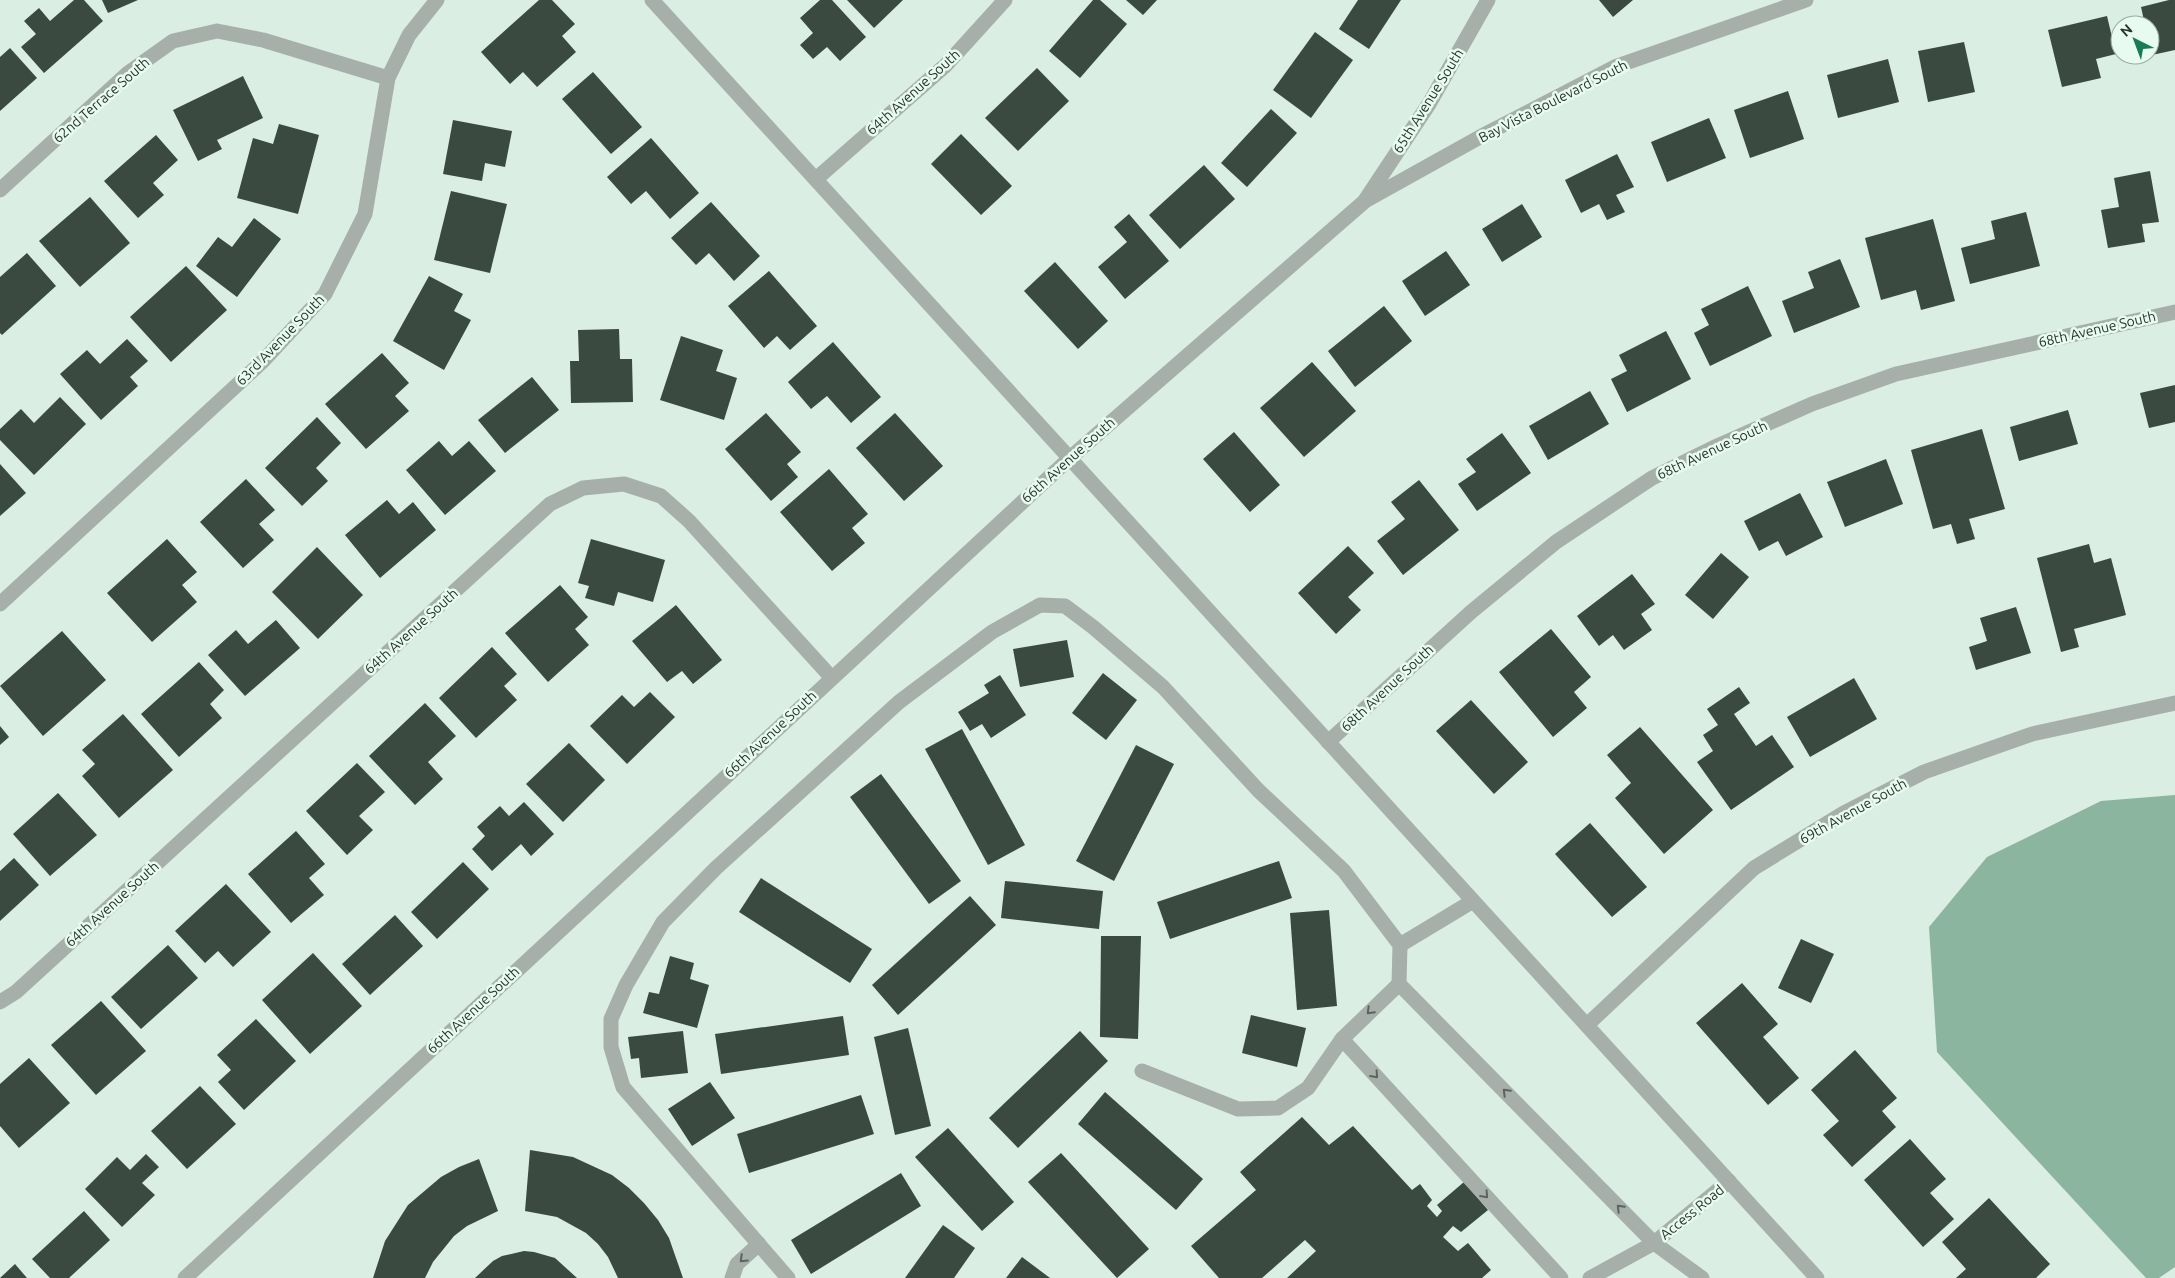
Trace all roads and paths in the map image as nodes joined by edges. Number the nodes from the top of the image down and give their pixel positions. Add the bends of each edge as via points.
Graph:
1 (437, 0) edge
2 (652, 0) edge
3 (1005, 0) edge
4 (1488, 0) edge
5 (1806, 0) edge
6 (388, 78) junction
7 (816, 179) junction
8 (0, 190) edge
9 (1365, 201) junction
10 (2175, 312) edge
11 (1070, 458) junction
12 (0, 604) edge
13 (831, 677) junction
14 (2175, 703) edge
15 (1328, 742) junction
16 (1473, 900) junction
17 (1400, 945) junction
18 (1399, 984) junction
19 (0, 1002) edge
20 (1588, 1024) junction
21 (1342, 1039) junction
22 (1142, 1071) dead end
23 (1729, 1181) junction
24 (1654, 1243) junction
25 (759, 1244) junction
26 (185, 1278) edge
27 (732, 1278) edge
28 (788, 1278) edge
29 (1561, 1278) edge
30 (1590, 1278) edge
31 (1702, 1278) edge
32 (1817, 1278) edge

1 - 6 street, 63rd Avenue South via 409,35
2 - 7 street
3 - 7 street, 64th Avenue South via 946,65
4 - 9 street, 65th Avenue South via 1429,104
5 - 9 street, Bay Vista Boulevard South via 1617,66
6 - 8 street, 62nd Terrace South via 263,40 217,31 173,41 128,73
6 - 12 street, 63rd Avenue South via 365,214 325,294 264,360
7 - 11 street
9 - 11 street, 66th Avenue South
10 - 15 street, 68th Avenue South via 1896,374 1812,404 1652,478 1532,561
11 - 13 street, 66th Avenue South
11 - 15 street
13 - 19 street, 64th Avenue South via 689,521 661,496 624,484 583,488 550,504 23,985
13 - 26 street, 66th Avenue South
14 - 20 street, 69th Avenue South via 2032,734 1924,772 1844,813 1754,868
15 - 16 street
16 - 17 street
16 - 20 street
17 - 18 street
17 - 25 street via 1344,871 1258,790 1163,687 1065,606 1040,605 992,632 899,702 716,868 663,922 626,985 611,1019 611,1046 623,1087
18 -> 21 street
24 -> 18 street
20 - 23 street
21 - 22 street via 1308,1088 1278,1108 1238,1109
21 -> 29 street
23 - 24 street, Access Road
23 - 32 street
24 - 30 street, Access Road
24 - 31 street
25 -> 27 street via 737,1264
25 - 28 street

